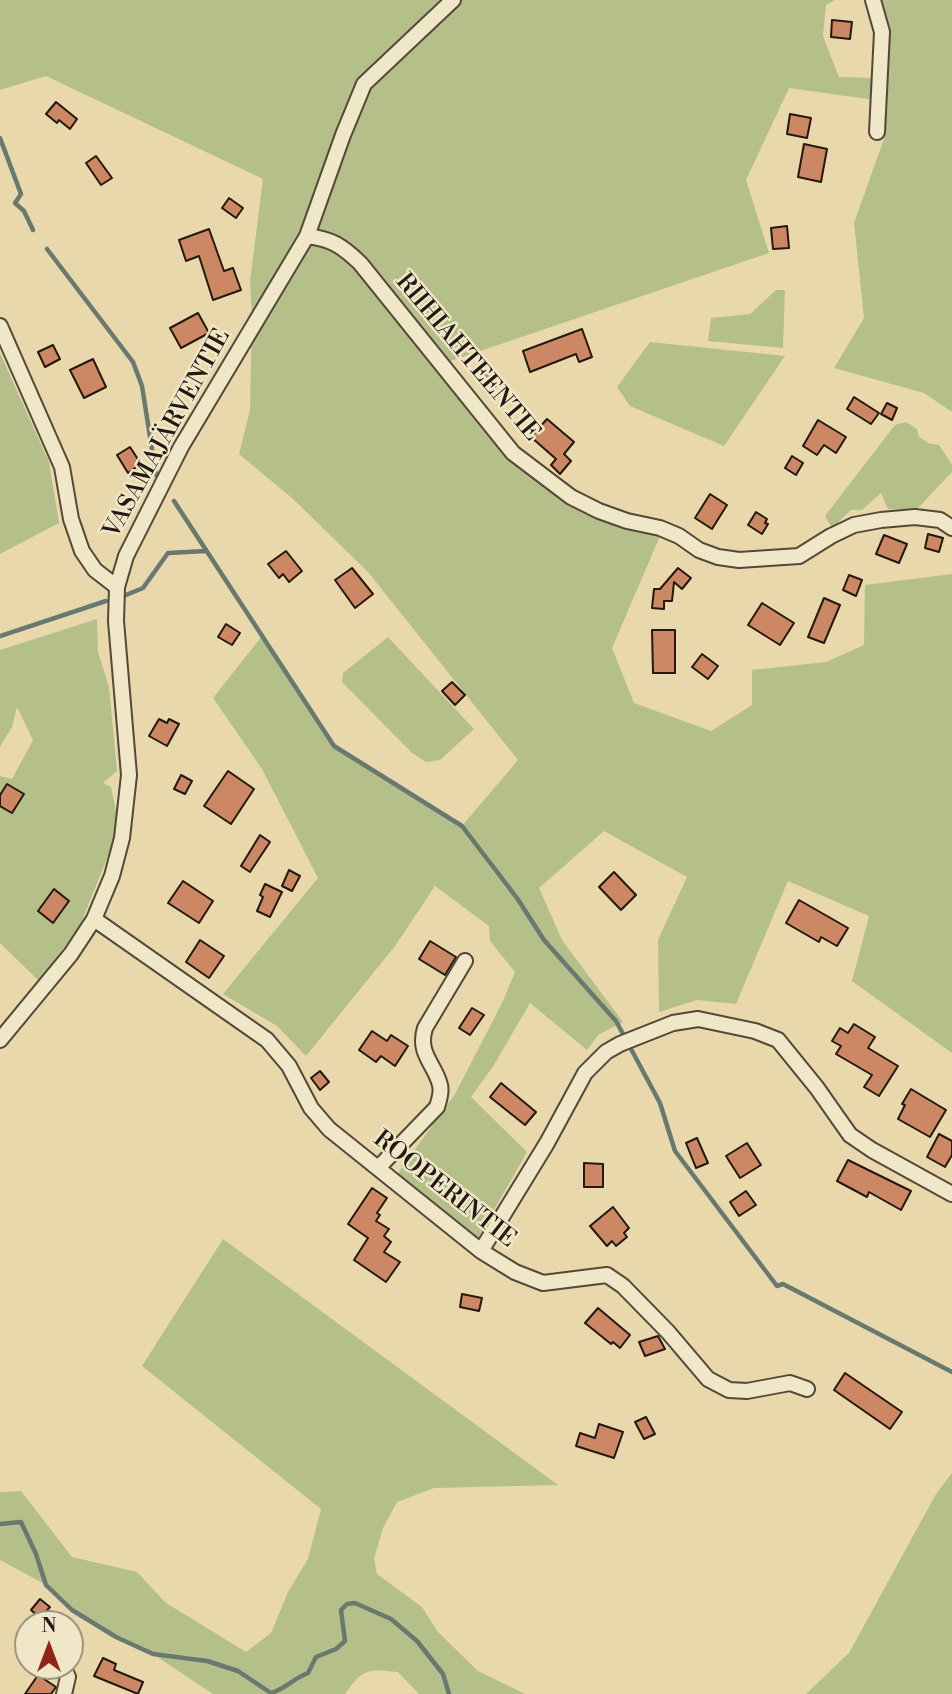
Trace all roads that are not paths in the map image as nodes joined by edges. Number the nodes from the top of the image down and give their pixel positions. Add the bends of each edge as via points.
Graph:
1 (453, 0) edge
2 (873, 0) edge
3 (877, 132) dead end
4 (307, 236) junction
5 (0, 327) edge
6 (952, 528) edge
7 (117, 587) junction
8 (94, 919) junction
9 (465, 961) dead end
10 (0, 1040) edge
11 (378, 1168) junction
12 (952, 1194) edge
13 (481, 1251) junction
14 (807, 1389) dead end

1 - 4 street, VASAMAJÄRVENTIE via 364,84
2 - 3 street via 882,32
4 - 6 street, RIIHIAHTEENTIE via 344,248 360,263 513,453 571,497 599,511 660,527 699,550 738,560 799,556 854,525 881,520 915,517 940,520
4 - 7 street, VASAMAJÄRVENTIE via 181,447 126,556
5 - 7 street via 62,467 82,551 95,570
7 - 8 street, VASAMAJÄRVENTIE via 129,775 122,838
8 - 10 street, VASAMAJÄRVENTIE
8 - 11 street, ROOPERINTIE via 267,1040 329,1129
9 - 11 street via 422,1037 440,1084 437,1107
11 - 13 street, ROOPERINTIE
12 - 13 street via 850,1135 778,1040 698,1019 673,1023 627,1041 585,1073
13 - 14 street, ROOPERINTIE via 544,1283 607,1275 668,1332 708,1379 729,1390 790,1383

